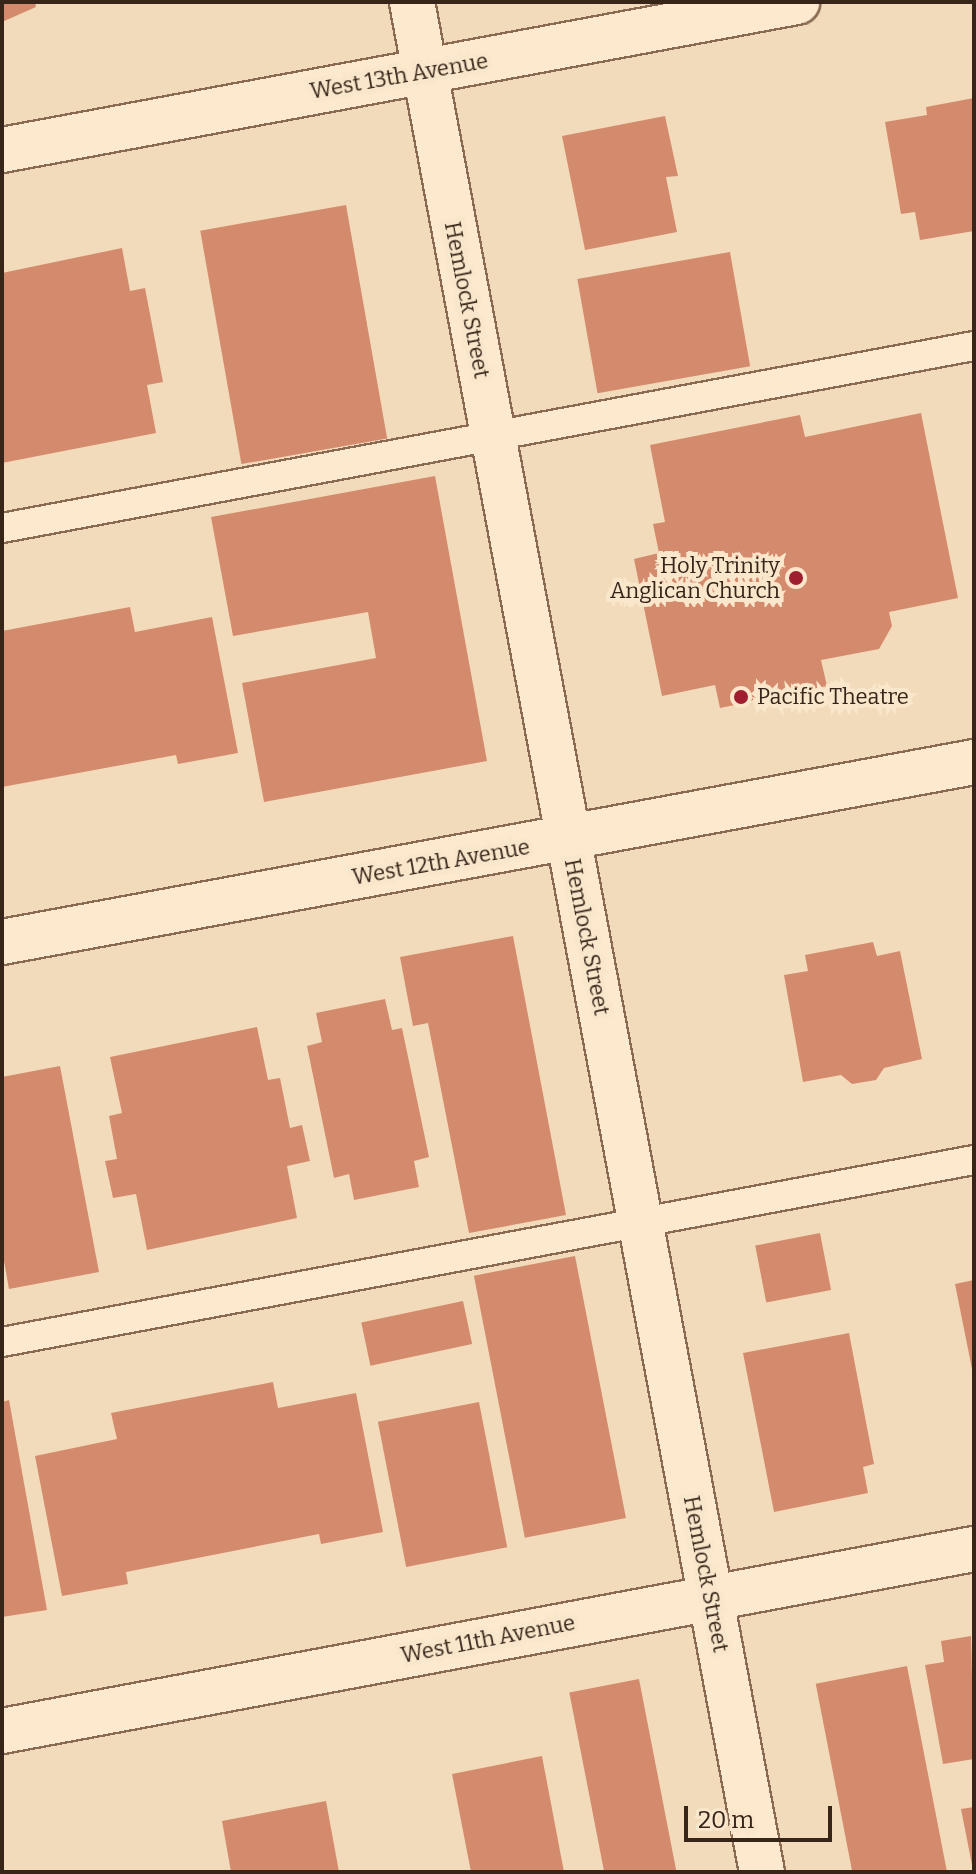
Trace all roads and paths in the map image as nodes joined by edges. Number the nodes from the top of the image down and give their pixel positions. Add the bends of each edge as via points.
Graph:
1 (412, 2) edge
2 (797, 2) edge
3 (425, 71) junction
4 (2, 150) edge
5 (974, 346) edge
6 (493, 436) junction
7 (2, 528) edge
8 (974, 762) edge
9 (568, 839) junction
10 (2, 942) edge
11 (974, 1160) edge
12 (640, 1221) junction
13 (2, 1342) edge
14 (974, 1549) edge
15 (711, 1598) junction
16 (2, 1731) edge
17 (762, 1872) edge

1 - 3 street, Hemlock Street
2 - 3 street, West 13th Avenue
3 - 4 street, West 13th Avenue
3 - 6 street, Hemlock Street
5 - 6 lane
6 - 7 lane
6 - 9 street, Hemlock Street
8 - 9 street, West 12th Avenue
9 - 10 street, West 12th Avenue
9 - 12 street, Hemlock Street
11 - 12 lane
12 - 13 lane
12 - 15 street, Hemlock Street
14 - 15 street, West 11th Avenue
15 - 16 street, West 11th Avenue
15 - 17 street, Hemlock Street

